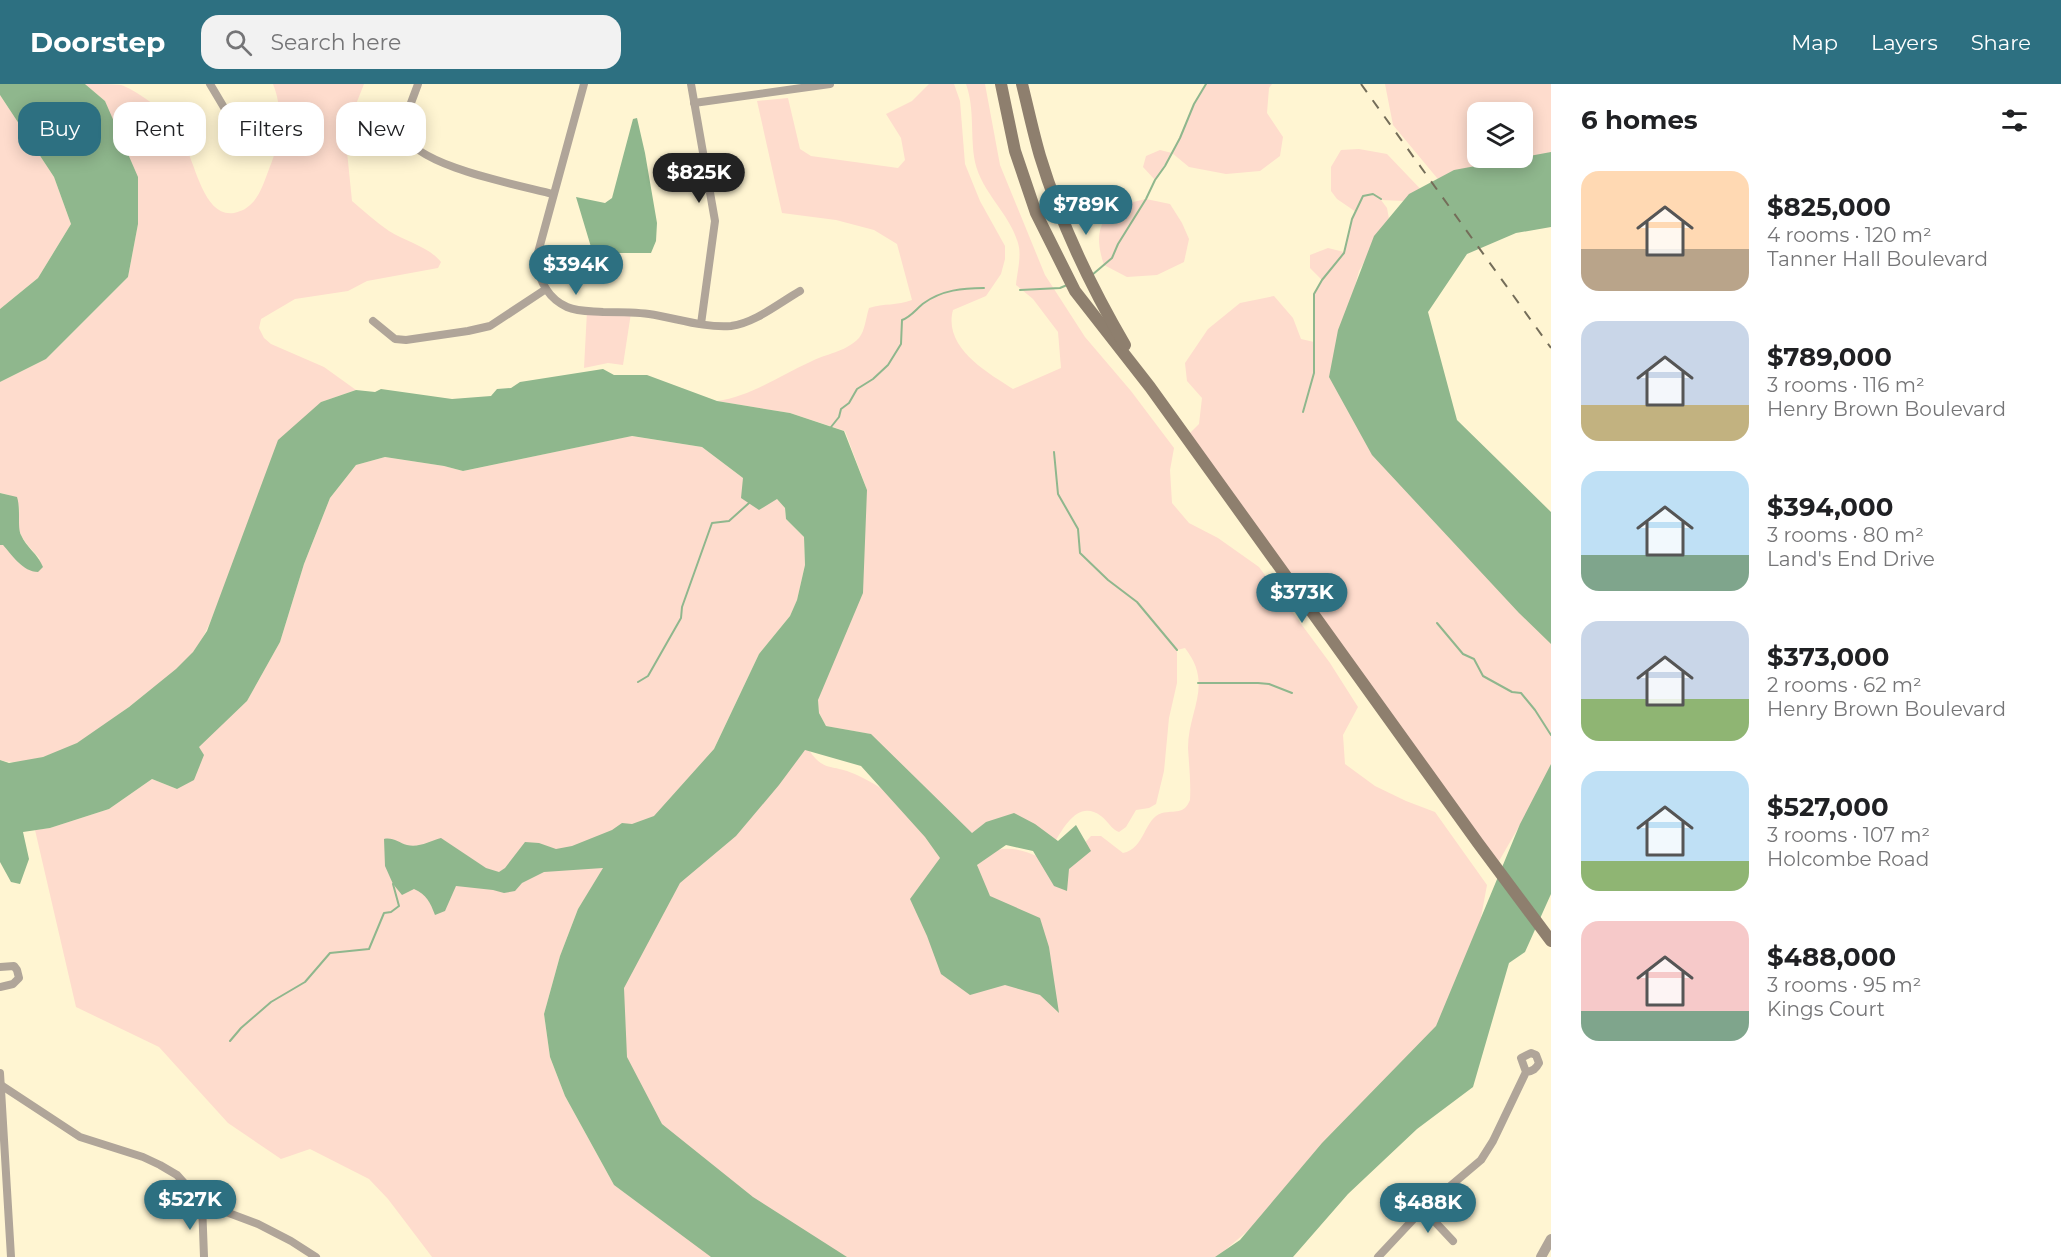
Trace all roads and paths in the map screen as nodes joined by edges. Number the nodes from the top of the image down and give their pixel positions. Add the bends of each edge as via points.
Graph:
1 (210, 84) edge
2 (418, 84) edge
3 (584, 84) edge
4 (691, 84) edge
5 (830, 84) edge
6 (1001, 84) edge
7 (1022, 84) edge
8 (221, 102) edge
9 (694, 103) junction
10 (554, 194) junction
11 (546, 289) junction
12 (800, 291) dead end
13 (373, 321) dead end
14 (701, 324) junction
15 (1150, 387) junction
16 (1549, 938) edge
17 (0, 967) edge
18 (0, 987) edge
19 (1526, 1072) dead end
20 (0, 1073) edge
21 (1, 1085) edge
22 (202, 1203) junction
23 (1423, 1209) junction
24 (1551, 1239) edge
25 (1453, 1241) dead end
26 (11, 1257) edge
27 (204, 1257) edge
28 (316, 1257) edge
29 (1378, 1257) edge
30 (1541, 1257) edge

1 - 8 street
2 - 10 street via 406,118 406,134 413,146 452,167
3 - 10 street
4 - 9 street
5 - 9 street
6 - 15 main road via 1015,151 1036,213 1075,291
7 - 15 main road via 1040,156 1065,228 1098,299
9 - 14 street via 715,221
10 - 11 street via 536,260
11 - 13 street via 490,326 468,331 395,339
11 - 14 street via 553,298 580,311 648,314
12 - 14 street via 746,322 731,326
15 - 16 main road
17 - 18 street via 14,966 19,978
19 - 23 street via 1480,1160
20 - 21 street
21 - 22 street via 80,1137 160,1165 177,1175
21 - 26 street
22 - 27 street
22 - 28 street via 258,1224
23 - 25 street
23 - 29 street
24 - 30 street

